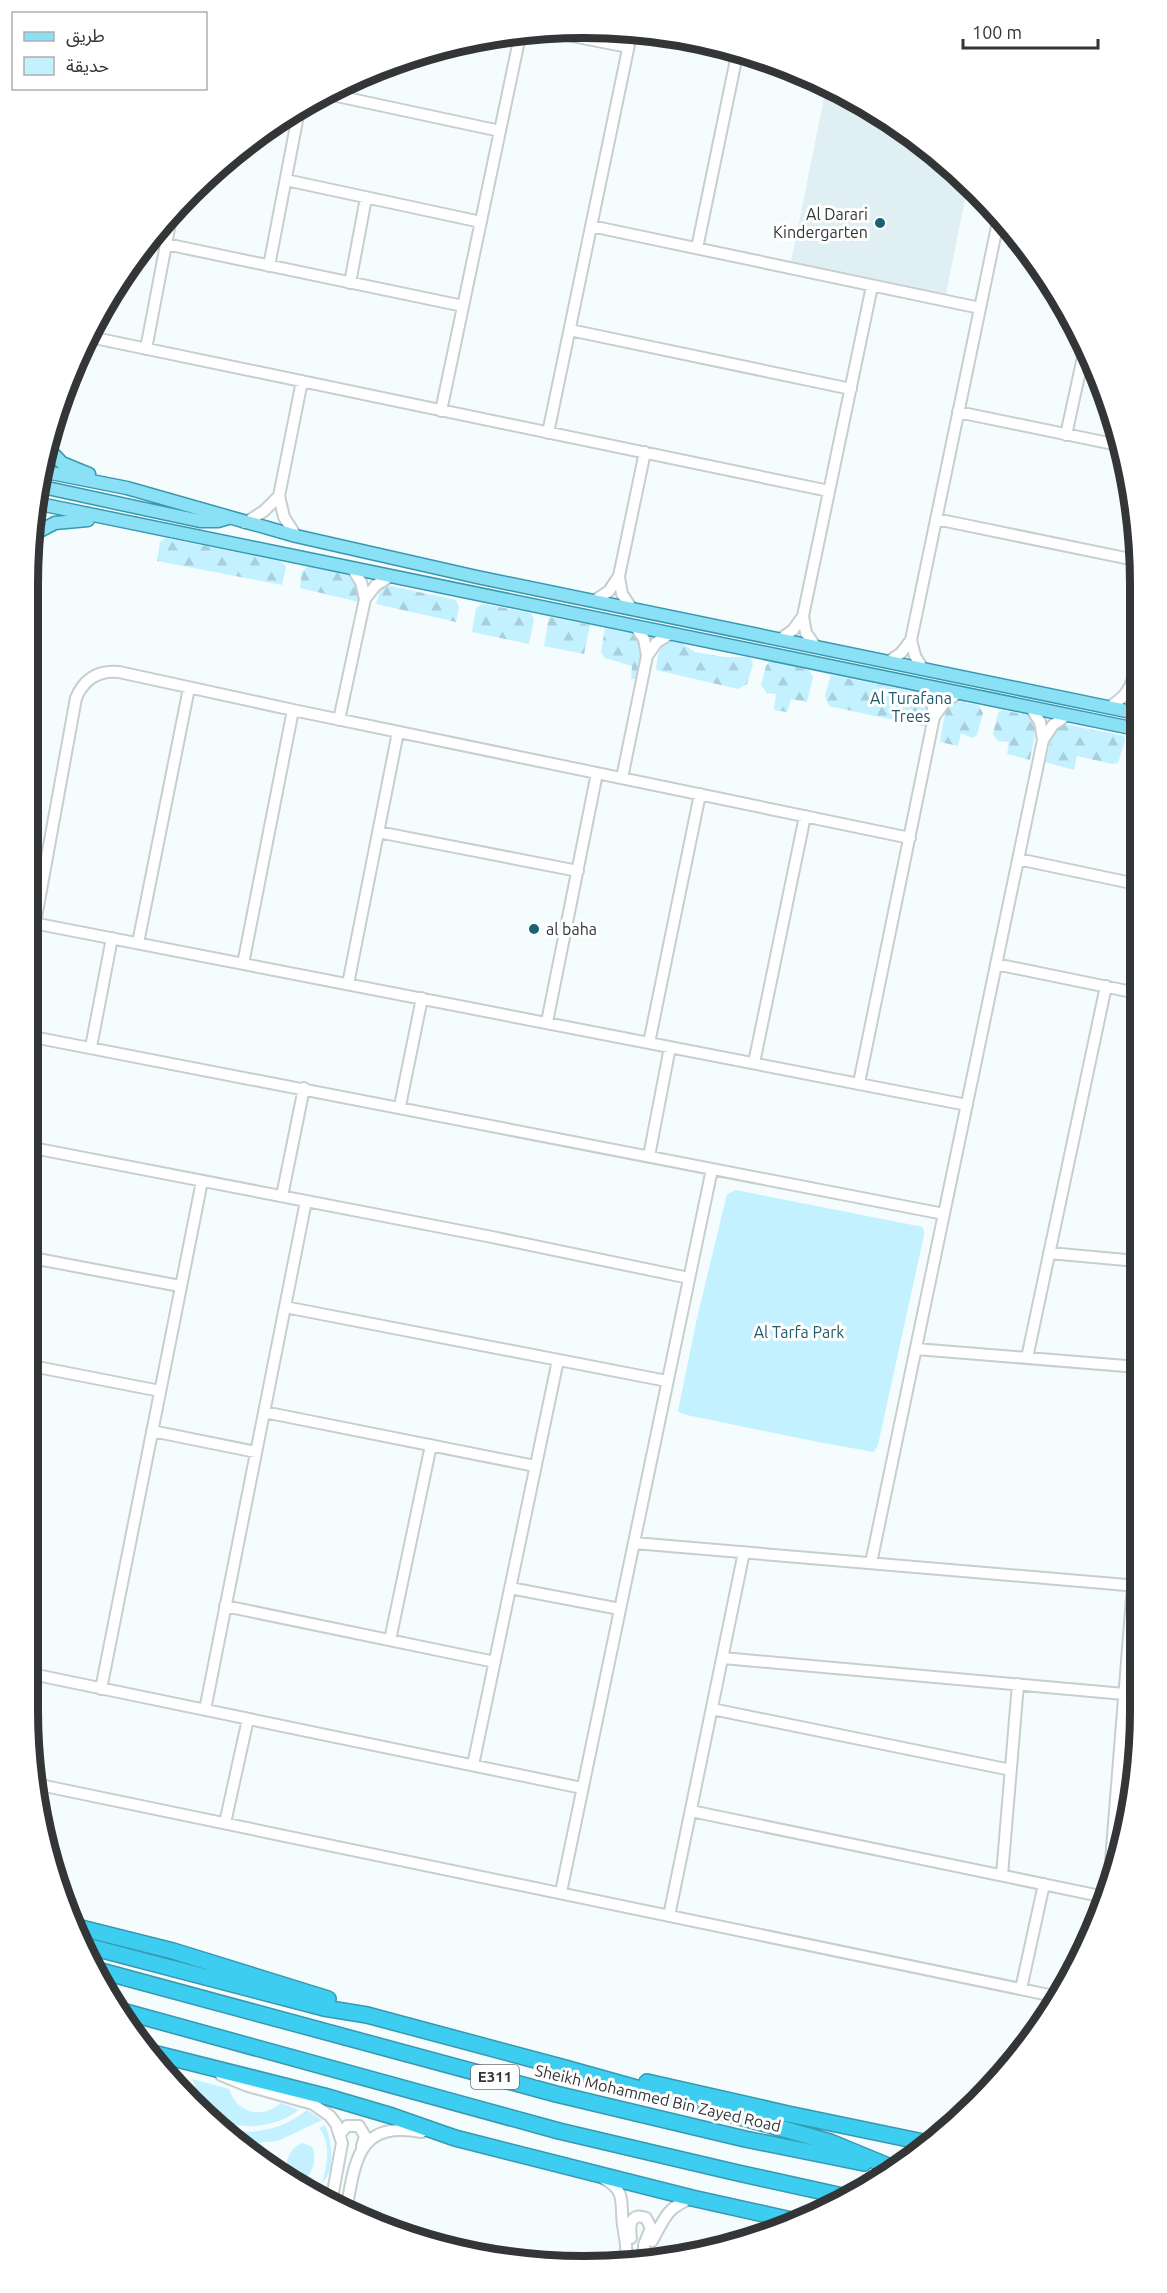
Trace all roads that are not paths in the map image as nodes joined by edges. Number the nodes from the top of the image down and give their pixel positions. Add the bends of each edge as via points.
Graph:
1 (583, 38) edge
2 (630, 40) edge
3 (519, 41) edge
4 (628, 47) junction
5 (736, 59) edge
6 (338, 96) edge
7 (297, 119) edge
8 (500, 131) junction
9 (286, 180) junction
10 (366, 198) junction
11 (481, 222) junction
12 (591, 226) junction
13 (997, 227) edge
14 (169, 228) edge
15 (166, 244) junction
16 (697, 249) junction
17 (269, 266) junction
18 (350, 283) junction
19 (872, 286) junction
20 (463, 306) junction
21 (980, 308) junction
22 (570, 330) junction
23 (96, 338) edge
24 (146, 349) junction
25 (1081, 361) edge
26 (302, 381) junction
27 (851, 389) junction
28 (441, 411) junction
29 (958, 412) junction
30 (548, 433) junction
31 (1066, 435) junction
32 (1111, 444) edge
33 (645, 452) junction
34 (53, 456) edge
35 (49, 473) edge
36 (46, 488) edge
37 (127, 488) junction
38 (829, 491) junction
39 (279, 496) junction
40 (43, 505) edge
41 (229, 518) junction
42 (110, 519) junction
43 (936, 519) junction
44 (245, 523) junction
45 (41, 529) edge
46 (296, 536) junction
47 (1129, 559) edge
48 (352, 568) junction
49 (391, 576) junction
50 (619, 576) junction
51 (365, 599) junction
52 (588, 600) junction
53 (518, 602) junction
54 (632, 609) junction
55 (803, 616) junction
56 (635, 626) junction
57 (672, 633) junction
58 (779, 640) junction
59 (911, 640) junction
60 (816, 647) junction
61 (646, 656) junction
62 (888, 662) junction
63 (923, 669) junction
64 (924, 686) junction
65 (189, 688) junction
66 (1130, 688) edge
67 (958, 693) junction
68 (1109, 707) junction
69 (1031, 708) junction
70 (293, 710) junction
71 (1130, 712) edge
72 (1067, 715) junction
73 (934, 717) junction
74 (339, 720) junction
75 (1130, 728) edge
76 (398, 732) junction
77 (1043, 740) junction
78 (597, 773) junction
79 (622, 778) junction
80 (700, 794) junction
81 (805, 816) junction
82 (378, 832) junction
83 (910, 838) junction
84 (1018, 860) junction
85 (578, 871) junction
86 (1130, 883) edge
87 (38, 888) edge
88 (38, 924) edge
89 (112, 938) junction
90 (138, 943) junction
91 (243, 964) junction
92 (996, 964) junction
93 (348, 984) junction
94 (1106, 986) junction
95 (1130, 991) edge
96 (422, 998) junction
97 (547, 1022) junction
98 (38, 1038) edge
99 (649, 1042) junction
100 (91, 1047) junction
101 (670, 1047) junction
102 (754, 1063) junction
103 (859, 1083) junction
104 (304, 1088) junction
105 (967, 1105) junction
106 (400, 1107) junction
107 (38, 1149) edge
108 (648, 1156) junction
109 (712, 1169) junction
110 (202, 1181) junction
111 (282, 1196) junction
112 (306, 1201) junction
113 (944, 1214) junction
114 (1049, 1253) junction
115 (38, 1259) edge
116 (1130, 1260) edge
117 (689, 1278) junction
118 (180, 1286) junction
119 (285, 1307) junction
120 (916, 1349) junction
121 (1027, 1358) junction
122 (558, 1360) junction
123 (1130, 1366) edge
124 (38, 1367) edge
125 (667, 1381) junction
126 (160, 1391) junction
127 (264, 1412) junction
128 (152, 1431) junction
129 (431, 1445) junction
130 (256, 1452) junction
131 (535, 1466) junction
132 (634, 1543) junction
133 (744, 1552) junction
134 (871, 1563) junction
135 (1130, 1585) edge
136 (510, 1588) junction
137 (225, 1606) junction
138 (620, 1609) junction
139 (390, 1640) junction
140 (1130, 1640) edge
141 (723, 1658) junction
142 (495, 1662) junction
143 (38, 1675) edge
144 (1018, 1684) junction
145 (102, 1689) junction
146 (1124, 1694) junction
147 (712, 1709) junction
148 (205, 1710) junction
149 (248, 1719) junction
150 (473, 1765) junction
151 (1011, 1770) junction
152 (43, 1786) edge
153 (582, 1788) junction
154 (691, 1811) junction
155 (225, 1823) junction
156 (1112, 1846) edge
157 (1002, 1875) junction
158 (1044, 1884) junction
159 (561, 1892) junction
160 (1097, 1895) edge
161 (669, 1916) junction
162 (84, 1929) edge
163 (92, 1947) edge
164 (106, 1972) edge
165 (1021, 1989) junction
166 (1048, 1995) edge
167 (131, 2015) edge
168 (367, 2015) junction
169 (161, 2055) edge
170 (211, 2068) junction
171 (565, 2068) junction
172 (340, 2134) junction
173 (455, 2138) junction
174 (918, 2141) edge
175 (362, 2146) junction
176 (884, 2165) edge
177 (882, 2166) edge
178 (593, 2173) junction
179 (333, 2194) edge
180 (834, 2194) edge
181 (692, 2198) junction
182 (347, 2201) edge
183 (782, 2218) edge
184 (643, 2252) edge
185 (645, 2252) edge
186 (626, 2253) edge
187 (627, 2253) edge

1 - 4 street
2 - 4 street
3 - 8 street
4 - 12 street
5 - 16 street
6 - 8 street
7 - 9 street
8 - 11 street
9 - 10 street
9 - 17 street
10 - 11 street
10 - 18 street
11 - 20 street
12 - 16 street
12 - 22 street
13 - 21 street
14 - 15 street
15 - 17 street
15 - 24 street
16 - 19 street
17 - 18 street
18 - 20 street
19 - 21 street
19 - 27 street
20 - 28 street
21 - 29 street
22 - 27 street
22 - 30 street
23 - 24 street
24 - 26 street
25 - 31 street
26 - 28 street
26 - 39 street
27 - 38 street
28 - 30 street
29 - 31 street
29 - 43 street
30 - 33 street
31 - 32 street
33 - 38 street
33 - 50 street
34 - 37 main road via 74,469
35 - 37 main road
36 - 41 main road via 200,520
37 - 41 main road
38 - 55 street
39 - 44 street via 264,512
39 - 46 street via 284,517
40 - 42 main road
41 - 44 main road
42 - 45 main road via 66,520
42 - 48 main road
43 - 47 street
43 - 59 street
44 - 46 main road
46 - 52 main road
48 - 49 main road
48 - 51 street
49 - 51 street via 376,585
49 - 53 main road
50 - 52 street via 609,591
50 - 54 street via 622,594
51 - 74 street
52 - 53 main road via 568,602 527,595
52 - 54 main road
53 - 56 main road
54 - 58 main road
55 - 58 street
55 - 60 street
56 - 57 main road
56 - 61 street via 644,639
57 - 61 street via 657,642
57 - 64 main road
58 - 60 main road
59 - 62 street
59 - 63 street
60 - 62 main road
61 - 79 street
62 - 63 main road
63 - 68 main road
64 - 67 main road
64 - 73 street via 932,700
65 - 70 street
65 - 87 street via 119,672 107,671 87,679 75,705
65 - 90 street
66 - 68 street
67 - 69 main road
67 - 73 street
68 - 71 main road
69 - 72 main road
69 - 77 street via 1040,722
70 - 74 street
70 - 91 street
72 - 75 main road
72 - 77 street via 1053,725
73 - 83 street
74 - 76 street
76 - 78 street
76 - 82 street
77 - 84 street
78 - 79 street
78 - 85 street
79 - 80 street
80 - 81 street
80 - 99 street
81 - 83 street
81 - 102 street
82 - 85 street
82 - 93 street
83 - 103 street
84 - 86 street
84 - 92 street
85 - 97 street
88 - 89 street
89 - 90 street
89 - 100 street
90 - 91 street
91 - 93 street
92 - 94 street
92 - 105 street
93 - 96 street
94 - 95 street
94 - 114 street
96 - 97 street
96 - 106 street
97 - 99 street
98 - 100 street
99 - 101 street
100 - 104 street
101 - 102 street
101 - 108 street
102 - 103 street
103 - 105 street
104 - 106 street
104 - 111 street
105 - 113 street
106 - 108 street
107 - 110 street
108 - 109 street
109 - 113 street
109 - 117 street
110 - 111 street
110 - 118 street
111 - 112 street
112 - 117 street
112 - 119 street
113 - 120 street
114 - 116 street
114 - 121 street
115 - 118 street
117 - 125 street
118 - 126 street
119 - 122 street
119 - 127 street
120 - 121 street
120 - 134 street
121 - 123 street
122 - 125 street
122 - 131 street
124 - 126 street
125 - 132 street
126 - 128 street
127 - 129 street
127 - 130 street
128 - 130 street
128 - 145 street
129 - 131 street
129 - 139 street
130 - 137 street
131 - 136 street
132 - 133 street
132 - 138 street
133 - 134 street
133 - 141 street
134 - 135 street
136 - 138 street
136 - 142 street
137 - 139 street
137 - 148 street
138 - 153 street
139 - 142 street
140 - 146 street
141 - 144 street
141 - 147 street
142 - 150 street
143 - 145 street
144 - 146 street
144 - 151 street
145 - 148 street
146 - 156 street
147 - 151 street
147 - 154 street
148 - 149 street
149 - 150 street
149 - 155 street
150 - 153 street
151 - 157 street
152 - 155 street
153 - 159 street
154 - 157 street
154 - 161 street
155 - 159 street
157 - 158 street
158 - 160 street
158 - 165 street
159 - 161 street
161 - 165 street
162 - 168 highway via 185,1955
163 - 168 highway via 324,2008
164 - 177 highway, Sheikh Mohammed Bin Zayed Road / E311 via 556,2094
165 - 166 street
167 - 180 highway, E311 via 559,2131
168 - 171 highway
169 - 170 highway
170 - 172 street via 238,2083 313,2104 330,2116
170 - 173 highway via 380,2113
171 - 174 highway via 619,2075
171 - 176 highway via 830,2142
172 - 175 street via 347,2126 359,2126 365,2136
172 - 179 street via 340,2160
173 - 175 street via 395,2130
173 - 178 highway
175 - 182 street
178 - 181 highway
178 - 186 street via 613,2184 621,2196
181 - 183 highway
181 - 185 street via 668,2212
184 - 187 street via 650,2224 639,2217 630,2222

